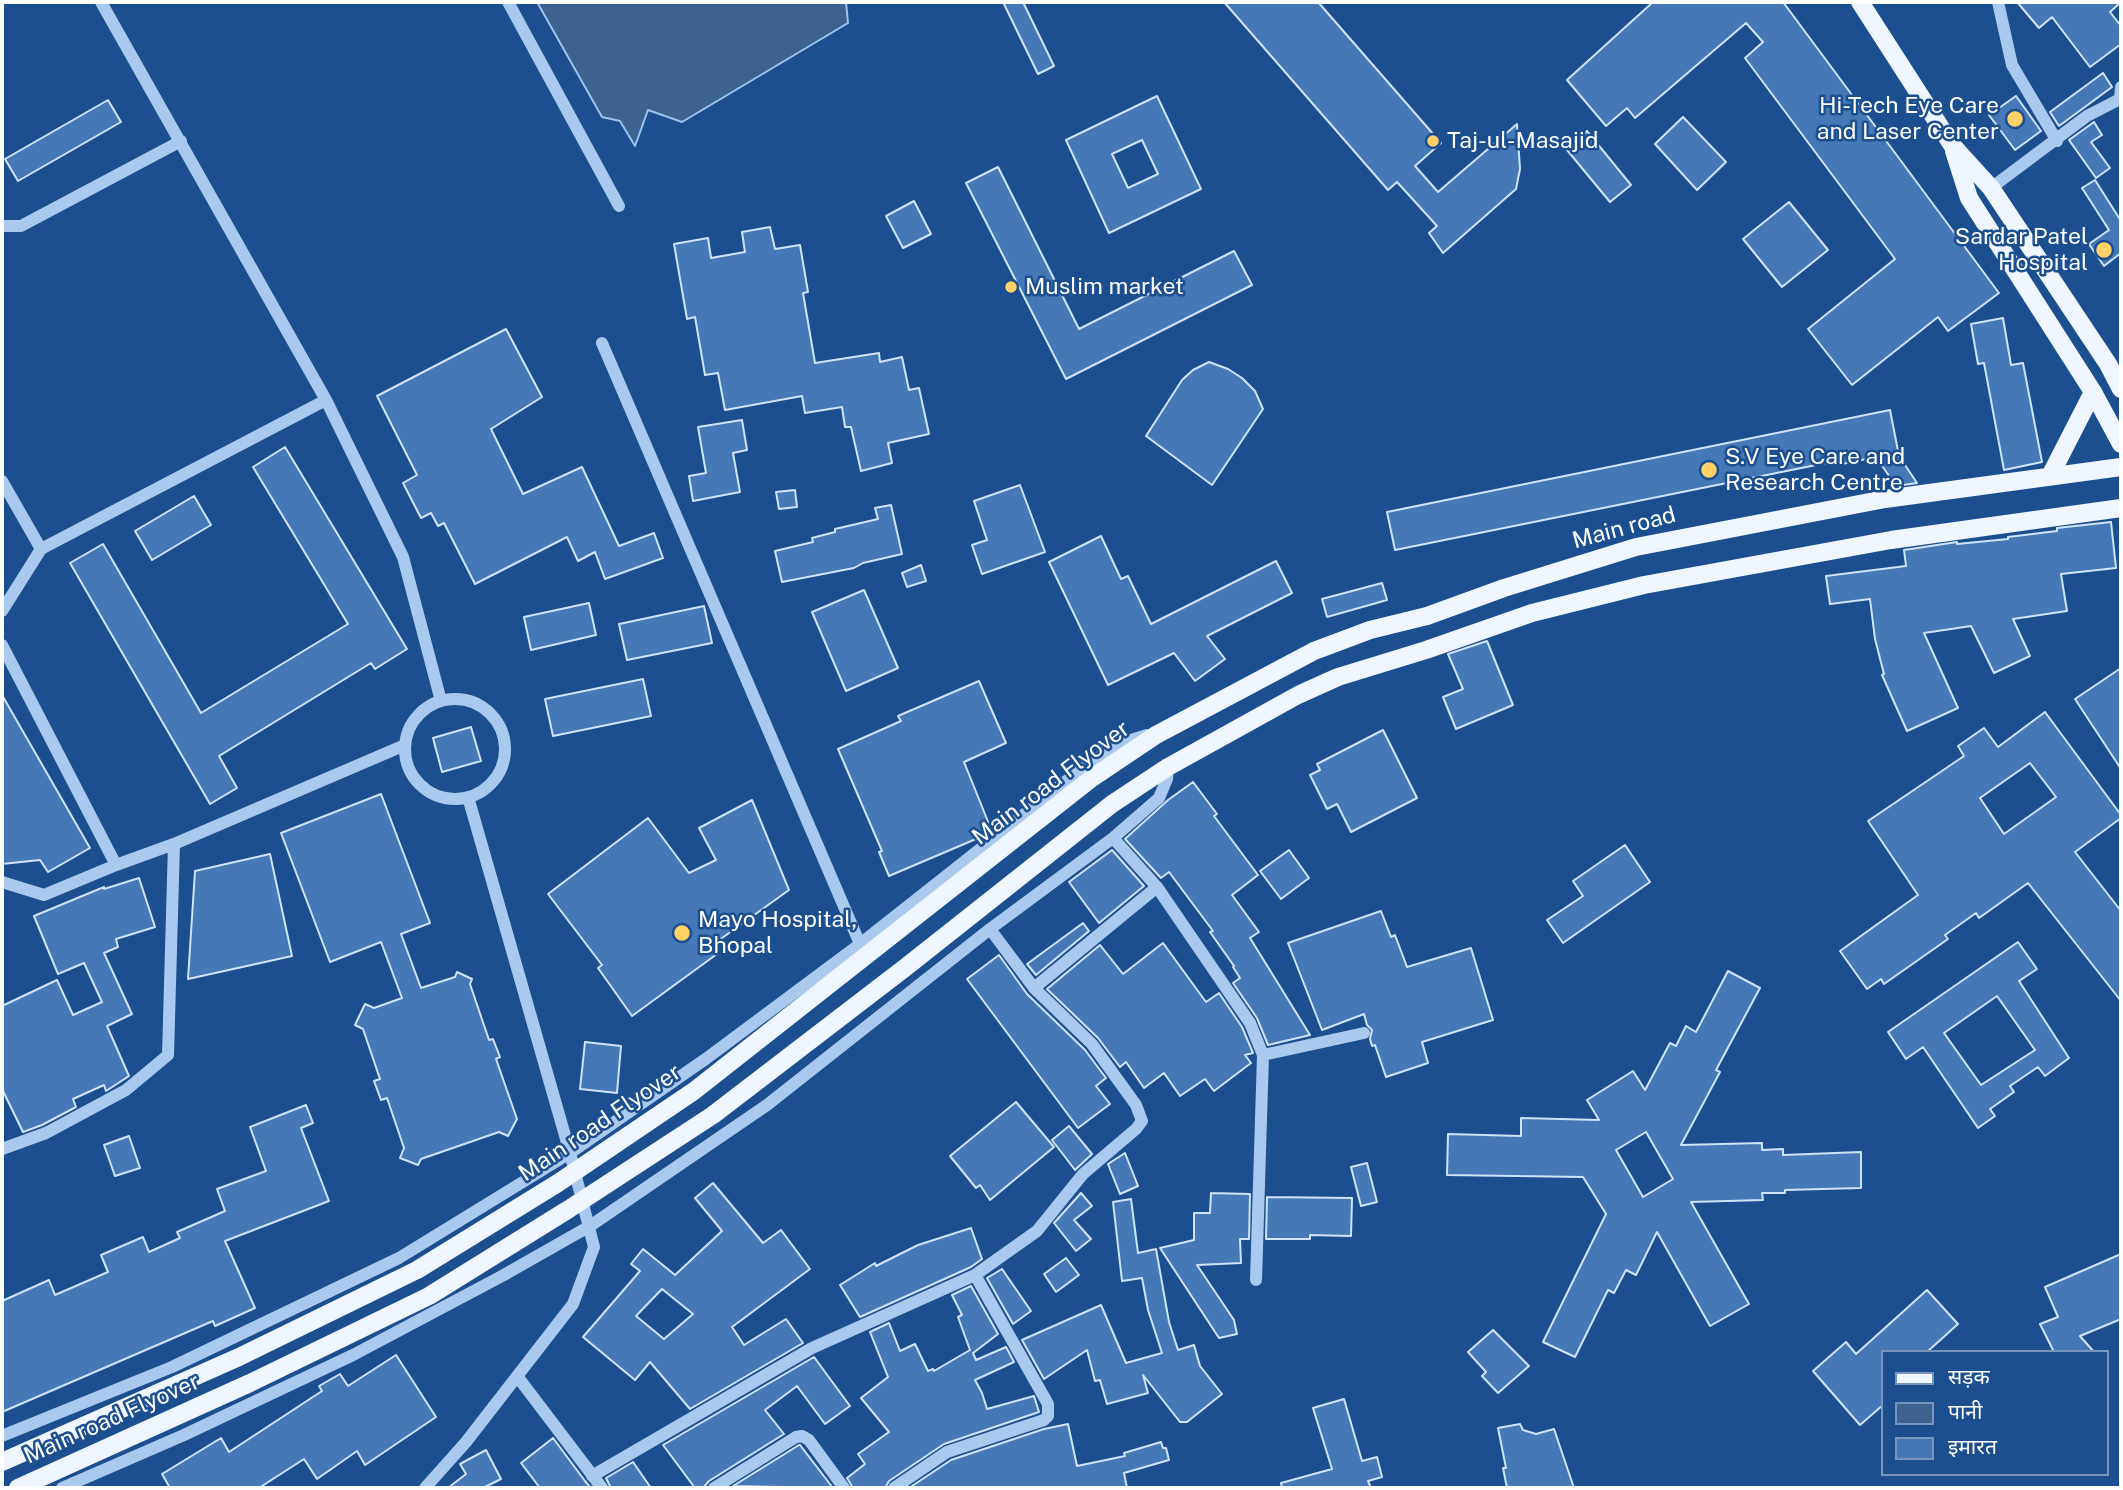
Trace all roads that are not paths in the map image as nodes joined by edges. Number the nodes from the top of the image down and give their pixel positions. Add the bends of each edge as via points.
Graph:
1 (101, 2) edge
2 (508, 2) edge
3 (1860, 2) edge
4 (1998, 2) edge
5 (2121, 95) edge
6 (181, 141) junction
7 (2057, 141) junction
8 (1952, 145) junction
9 (1991, 188) junction
10 (620, 206) dead end
11 (2, 226) edge
12 (602, 343) dead end
13 (2121, 388) edge
14 (2093, 392) junction
15 (326, 400) junction
16 (2121, 444) edge
17 (2121, 467) edge
18 (2050, 476) junction
19 (2, 481) edge
20 (2121, 508) edge
21 (41, 549) junction
22 (2, 611) edge
23 (2, 645) edge
24 (441, 701) junction
25 (1166, 729) junction
26 (405, 745) junction
27 (1168, 767) junction
28 (468, 797) junction
29 (1113, 838) junction
30 (174, 844) junction
31 (116, 865) junction
32 (2, 882) edge
33 (1157, 887) junction
34 (990, 929) junction
35 (860, 944) junction
36 (1034, 988) junction
37 (1364, 1033) dead end
38 (1263, 1055) junction
39 (2, 1149) edge
40 (570, 1153) junction
41 (590, 1226) junction
42 (975, 1275) junction
43 (1256, 1280) dead end
44 (517, 1376) junction
45 (2, 1436) edge
46 (2, 1462) edge
47 (592, 1476) junction
48 (18, 1488) edge
49 (62, 1488) edge
50 (425, 1488) edge
51 (602, 1488) edge
52 (714, 1488) edge
53 (844, 1488) edge
54 (894, 1488) edge

1 - 6 street
2 - 10 street
3 - 8 main road
4 - 7 street via 2012,65
5 - 7 street
6 - 11 street via 21,226
6 - 15 street
7 - 9 street
8 - 9 main road
8 - 14 main road via 1969,198
9 - 13 main road
12 - 35 street
14 - 16 main road
14 - 18 main road
15 - 21 street
15 - 24 street via 403,557
17 - 18 main road, Main road
18 - 25 main road, Main road via 1885,499 1636,547 1314,651
19 - 21 street
20 - 27 main road via 1878,542 1644,585 1532,613 1338,677
21 - 22 street
23 - 31 street
24 - 26 street via 416,717
24 - 28 street via 475,703 490,713 505,743 496,776
25 - 35 street via 1131,740 1079,771
25 - 46 main road, Main road Flyover via 1092,778 694,1090 558,1183 417,1270 239,1357
26 - 28 street via 409,768 423,788 452,799
26 - 30 street
27 - 29 street via 1159,798
27 - 48 main road, Main road Flyover via 1112,804 713,1115 569,1209 429,1296
28 - 40 street
29 - 33 street
29 - 34 street
30 - 31 street
30 - 39 street via 168,1055 126,1090 46,1133
31 - 32 street via 44,895
33 - 36 street
33 - 38 street via 1250,1023
34 - 36 street
34 - 41 street via 767,1105
35 - 40 street
36 - 42 street via 1092,1044 1136,1105 1142,1121 1083,1174 1037,1231
37 - 38 street
38 - 43 street
40 - 41 street
40 - 45 street via 399,1258 172,1367
41 - 44 street via 594,1247 573,1304
41 - 49 street via 353,1354
42 - 47 street via 812,1348
42 - 54 street via 1048,1404 1048,1416 947,1452
44 - 47 street
44 - 50 street
47 - 51 street
52 - 53 street via 802,1436

